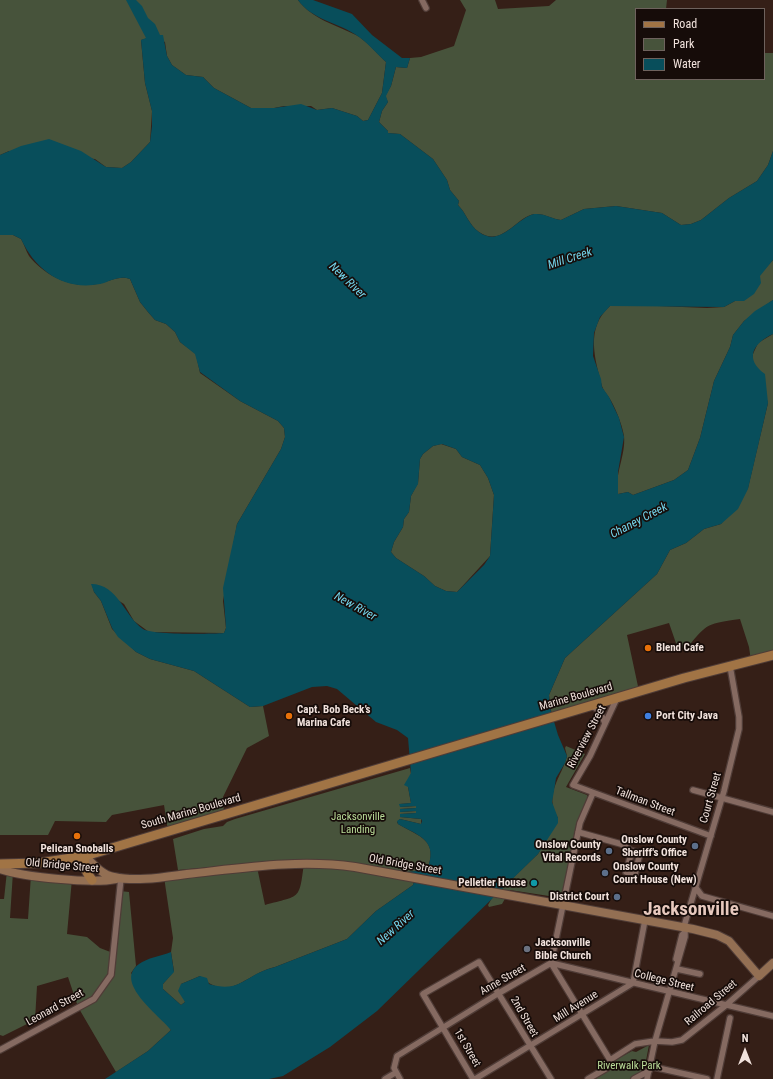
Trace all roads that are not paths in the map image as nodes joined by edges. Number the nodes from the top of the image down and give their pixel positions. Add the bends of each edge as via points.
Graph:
1 (422, 0) edge
2 (426, 8) dead end
3 (773, 655) edge
4 (730, 666) junction
5 (618, 698) junction
6 (591, 705) junction
7 (605, 723) junction
8 (386, 766) joint
9 (573, 785) joint
10 (693, 790) dead end
11 (593, 793) junction
12 (722, 799) junction
13 (773, 812) edge
14 (578, 832) junction
15 (711, 836) junction
16 (632, 851) dead end
17 (85, 856) junction
18 (0, 864) edge
19 (0, 869) edge
20 (122, 878) junction
21 (92, 880) junction
22 (696, 888) junction
23 (564, 904) junction
24 (773, 916) edge
25 (645, 920) junction
26 (684, 930) junction
27 (482, 964) joint
28 (551, 964) junction
29 (773, 964) edge
30 (677, 969) junction
31 (700, 974) dead end
32 (759, 976) junction
33 (633, 983) junction
34 (669, 990) junction
35 (499, 993) junction
36 (725, 1006) junction
37 (582, 1015) junction
38 (773, 1016) edge
39 (730, 1018) dead end
40 (443, 1028) junction
41 (655, 1041) junction
42 (530, 1047) junction
43 (0, 1050) edge
44 (610, 1060) junction
45 (649, 1068) junction
46 (395, 1073) junction
47 (385, 1079) edge
48 (400, 1079) edge
49 (474, 1079) edge
50 (550, 1079) edge
51 (588, 1079) edge
52 (634, 1079) edge
53 (647, 1079) edge
54 (707, 1079) edge
55 (717, 1079) edge

1 - 2 street
3 - 4 main road, Marine Boulevard
4 - 5 main road, Marine Boulevard
4 - 12 street, Court Street via 739,729
5 - 6 main road, Marine Boulevard
5 - 7 street, Riverview Street
6 - 7 street via 599,710
6 - 8 main road, Marine Boulevard
7 - 9 street, Riverview Street
8 - 17 main road, South Marine Boulevard
9 - 11 street, Tallman Street
10 - 12 street
11 - 14 street
11 - 15 street, Tallman Street
12 - 13 street
12 - 15 street, Court Street
14 - 16 street via 621,844
14 - 23 street
15 - 22 street, Court Street
17 - 18 main road, South Marine Boulevard via 39,863
17 - 20 main road, Old Bridge Street via 105,874
17 - 21 main road via 85,871
19 - 21 main road, Old Bridge Street via 31,875
20 - 21 main road, Old Bridge Street
20 - 23 main road, Old Bridge Street via 161,877 288,864 332,864
20 - 43 street, Leonard Street via 111,975 94,999
22 - 24 street via 702,896
22 - 26 street, Court Street
23 - 25 main road, Old Bridge Street
23 - 28 street
25 - 26 main road, Old Bridge Street
25 - 33 street
26 - 30 street, Court Street via 685,937
26 - 32 main road, Old Bridge Street via 716,935 729,941
26 - 34 street, Court Street
27 - 35 street, 2nd Street
27 - 40 street, 1st Street via 479,962 423,994
28 - 33 street, College Street
28 - 35 street, Anne Street
28 - 37 street
29 - 32 main road, Railroad Street
30 - 31 street
30 - 34 street, Court Street
32 - 36 street, Railroad Street
33 - 34 street, College Street
33 - 37 street, Mill Avenue
34 - 36 street, College Street
34 - 41 street, Court Street
35 - 40 street, Anne Street
35 - 42 street, 2nd Street
36 - 38 street, College Street
36 - 41 street, Railroad Street via 682,1040
37 - 42 street, Mill Avenue
37 - 44 street
39 - 55 street
40 - 46 street, Anne Street via 397,1056 394,1063
40 - 49 street, 1st Street
41 - 44 street, Railroad Street via 635,1044
41 - 45 street, Court Street
42 - 49 street, Mill Avenue
42 - 50 street, 2nd Street
44 - 51 street, Railroad Street via 607,1068
45 - 52 street
45 - 53 street, Court Street
45 - 54 street
46 - 47 street
46 - 48 street

